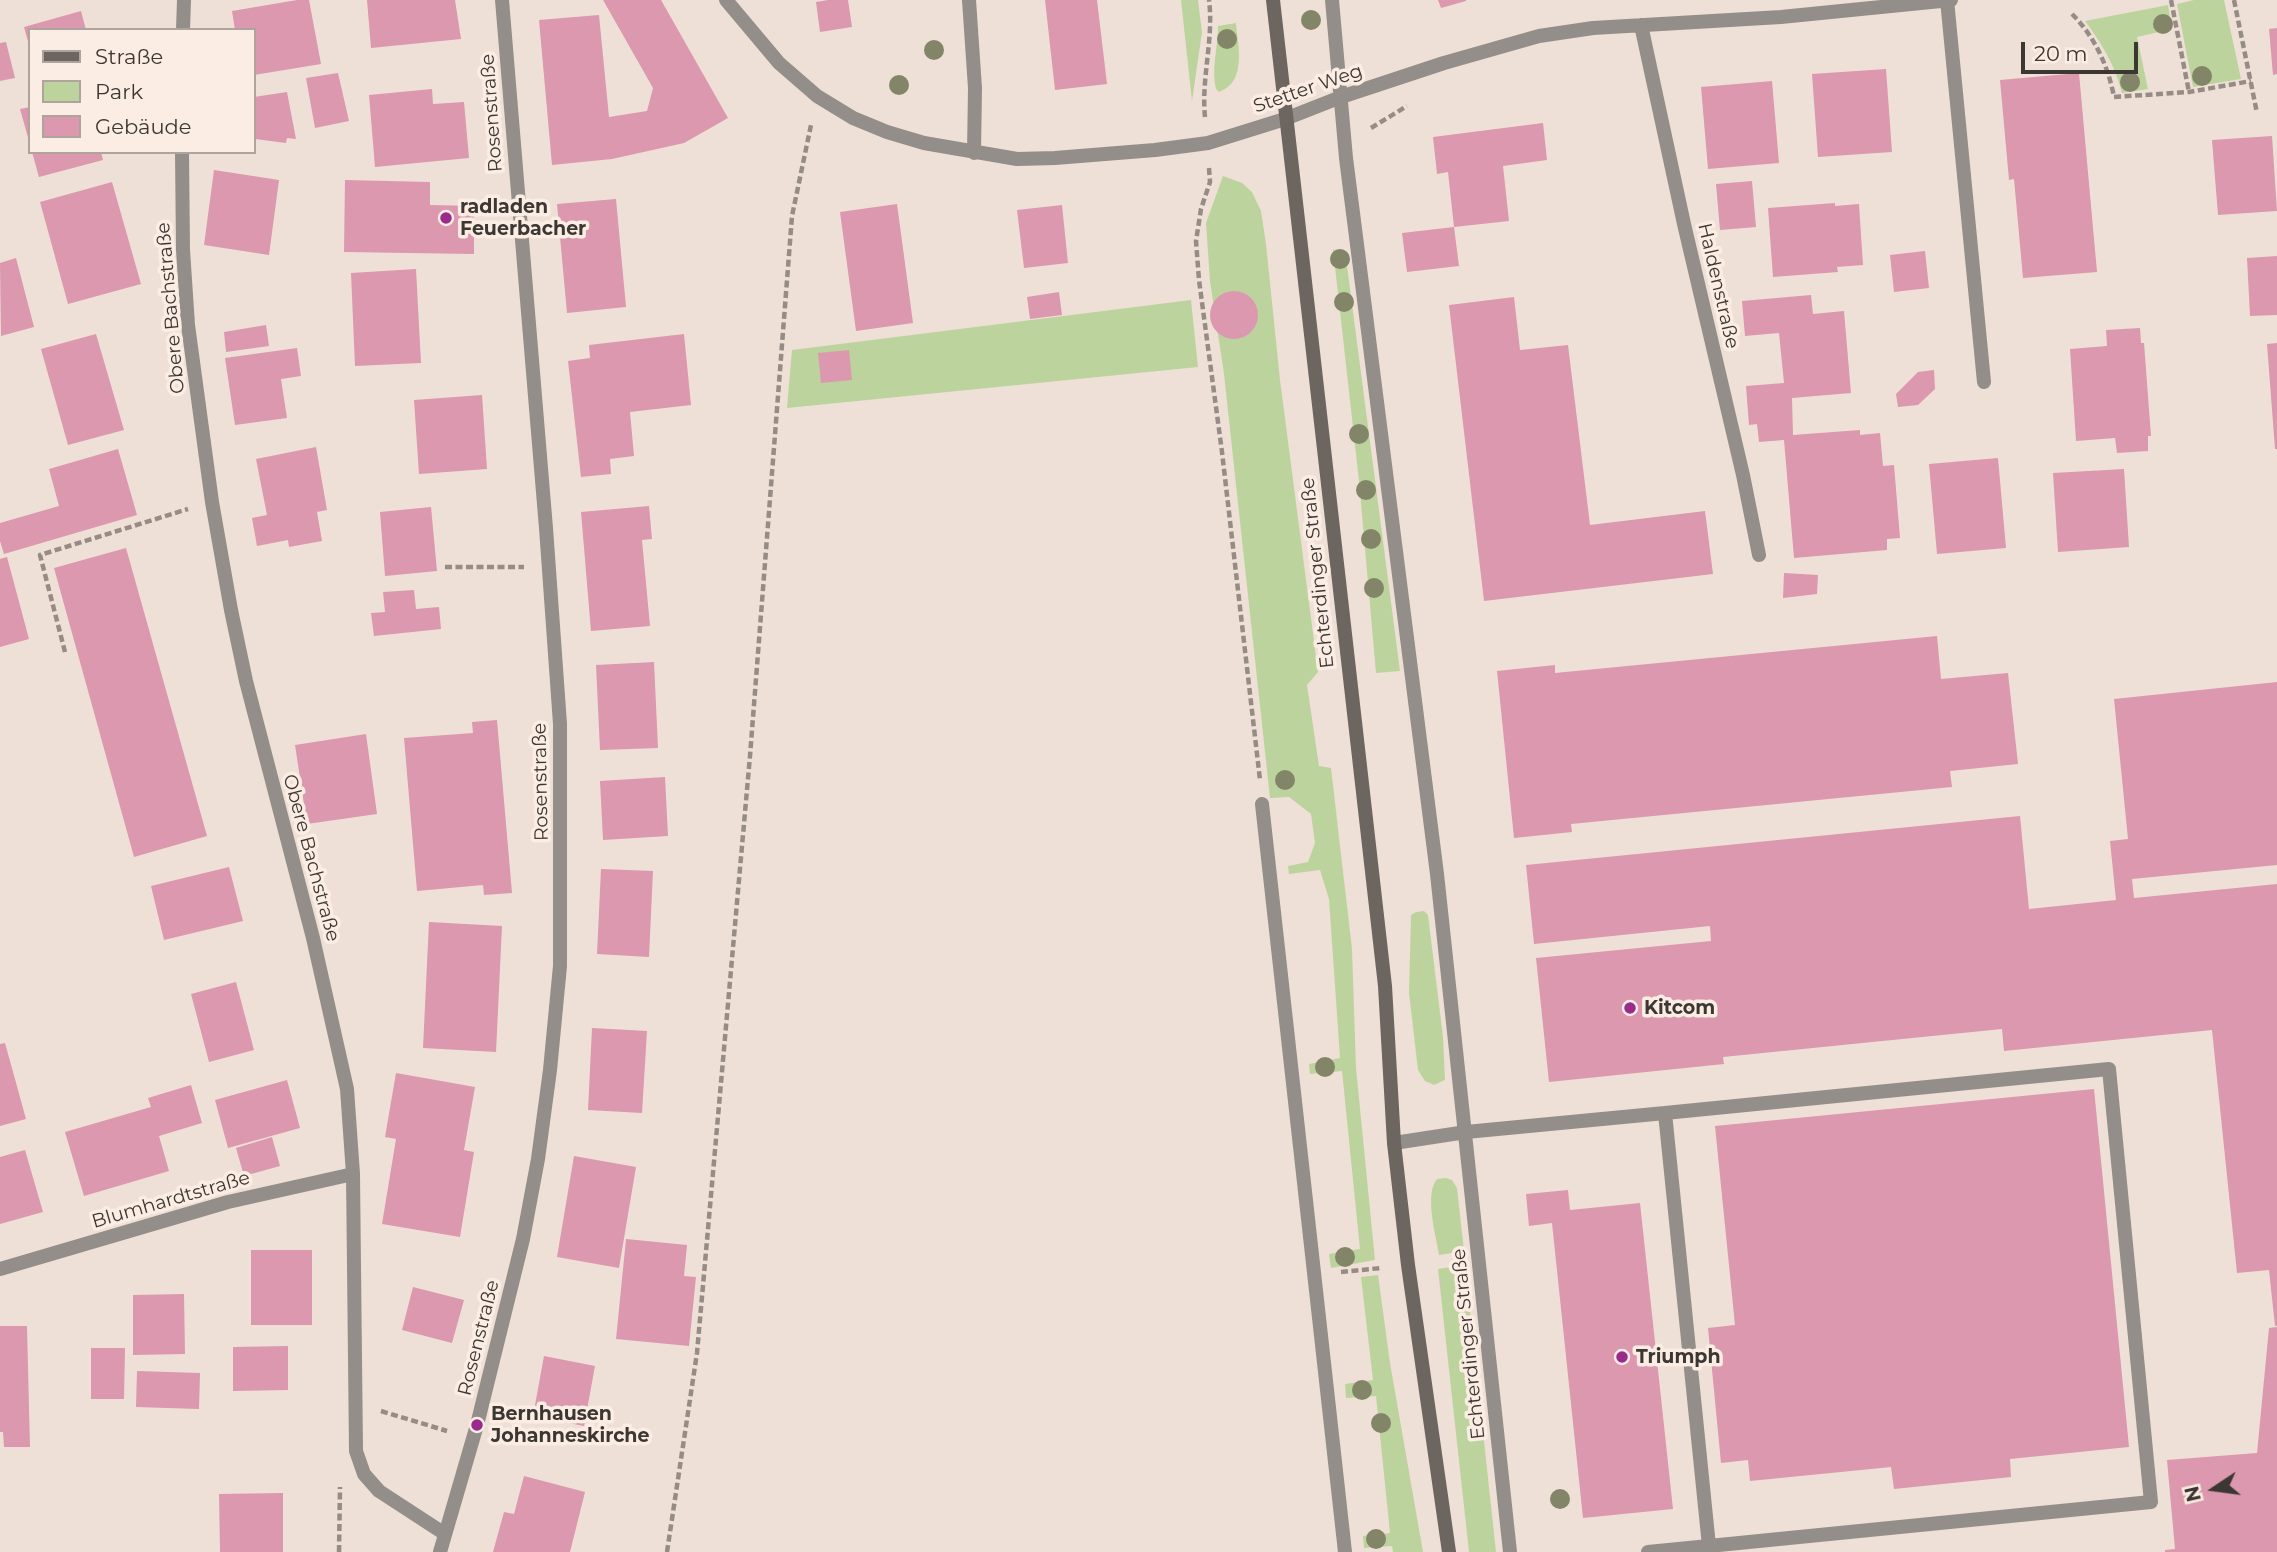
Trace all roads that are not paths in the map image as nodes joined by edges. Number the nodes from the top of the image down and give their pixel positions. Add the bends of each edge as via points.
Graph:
1 (184, 0) edge
2 (502, 0) edge
3 (726, 0) edge
4 (969, 0) edge
5 (1273, 0) edge
6 (1332, 0) edge
7 (1949, 0) edge
8 (1641, 24) junction
9 (183, 28) edge
10 (1341, 97) junction
11 (1285, 119) junction
12 (974, 153) junction
13 (182, 154) edge
14 (1984, 382) dead end
15 (1759, 555) dead end
16 (1262, 804) road end
17 (1665, 1113) junction
18 (1466, 1132) junction
19 (1394, 1143) junction
20 (354, 1174) junction
21 (0, 1269) edge
22 (445, 1534) junction
23 (1709, 1549) edge
24 (440, 1552) edge
25 (1345, 1552) edge
26 (1450, 1552) edge
27 (1510, 1552) edge
28 (1648, 1552) edge

1 - 9 street
2 - 22 street, Rosenstraße via 560,724 560,966 538,1159 523,1240
3 - 12 street, Stetter Weg via 779,64 817,96 887,132
4 - 12 street
5 - 11 main road, Echterdinger Straße
6 - 10 street, Echterdinger Straße
7 - 8 street, Stetter Weg via 1781,17
7 - 14 street
8 - 10 street, Stetter Weg via 1539,36
8 - 15 street, Haldenstraße
10 - 11 street, Stetter Weg
10 - 18 street, Echterdinger Straße
11 - 12 street, Stetter Weg via 1208,143 1154,150 1055,159
11 - 19 main road, Echterdinger Straße via 1385,986
13 - 20 street, Obere Bachstraße via 188,325 212,502 246,681 347,1089
16 - 25 street
17 - 18 street
17 - 23 street
17 - 23 street via 2109,1069 2151,1502
18 - 19 street
18 - 27 street, Echterdinger Straße
19 - 26 main road, Echterdinger Straße
20 - 21 street, Blumhardtstraße via 228,1202
20 - 22 street, Obere Bachstraße via 356,1451 364,1474 379,1491
22 - 24 street, Rosenstraße
23 - 28 street

